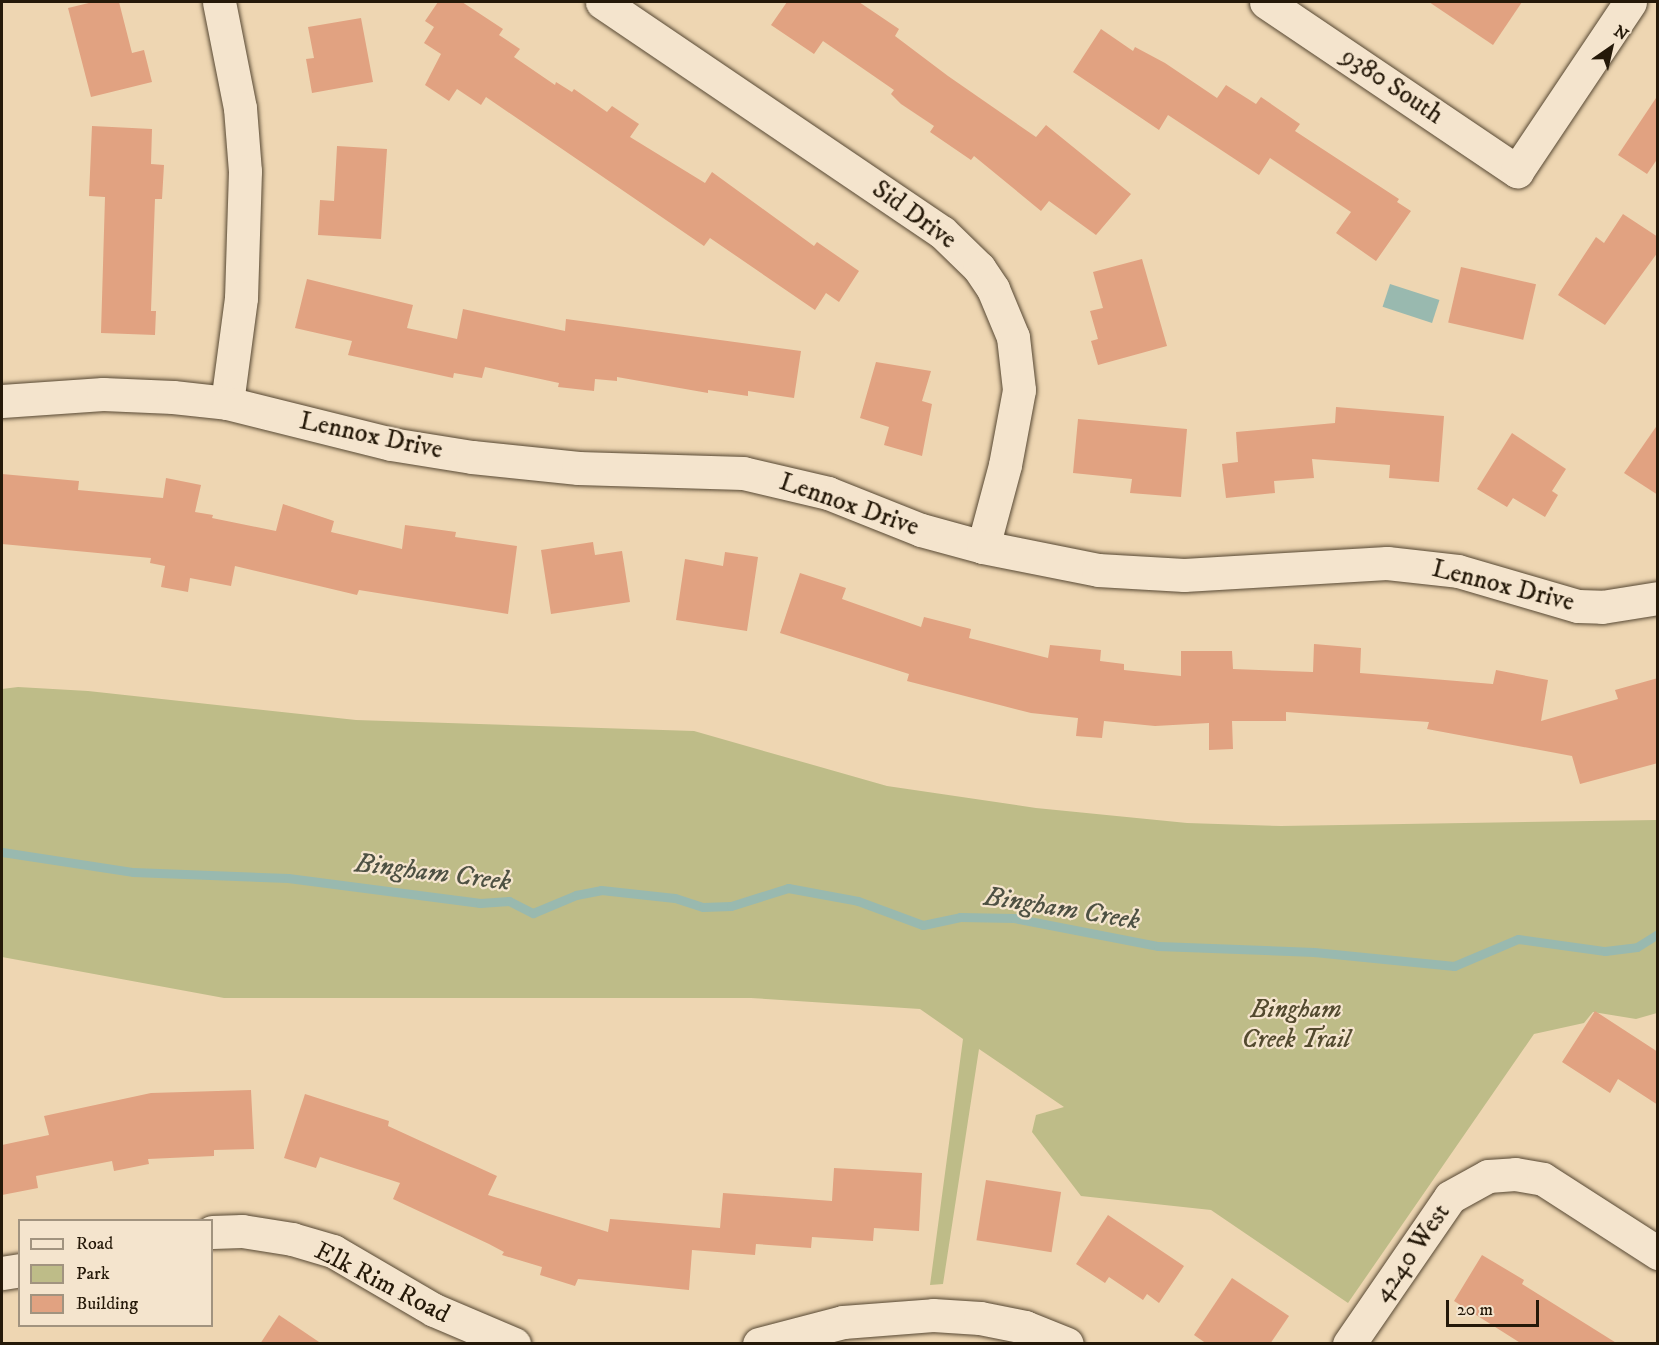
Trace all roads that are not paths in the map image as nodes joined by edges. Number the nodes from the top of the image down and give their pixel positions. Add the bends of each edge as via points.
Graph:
1 (219, 2) edge
2 (602, 2) edge
3 (1266, 2) edge
4 (1630, 2) edge
5 (2, 401) edge
6 (227, 403) junction
7 (983, 548) junction
8 (1658, 598) edge
9 (213, 1232) edge
10 (1658, 1252) edge
11 (18, 1270) edge
12 (2, 1274) edge
13 (801, 1337) edge
14 (514, 1344) edge
15 (759, 1344) edge
16 (1067, 1344) edge
17 (1349, 1344) edge

1 - 6 street via 240,108 245,171 241,298
2 - 7 street, Sid Drive via 942,232 984,275 1005,312 1013,337 1019,390 1010,445
3 - 4 street, 9380 South via 1517,171
5 - 6 street, Lennox Drive via 103,394
6 - 7 street, Lennox Drive via 392,444 472,457 578,468 711,470 772,478 828,493 921,530
7 - 8 street, Lennox Drive via 1098,570 1184,575 1387,563 1458,571 1578,606 1602,608
9 - 14 street, Elk Rim Road via 252,1232 333,1251 434,1310
10 - 17 street, 4240 West via 1543,1179 1515,1174 1488,1176 1467,1184 1450,1197
11 - 12 street
13 - 15 street
13 - 16 street via 886,1316 933,1316 1002,1323

